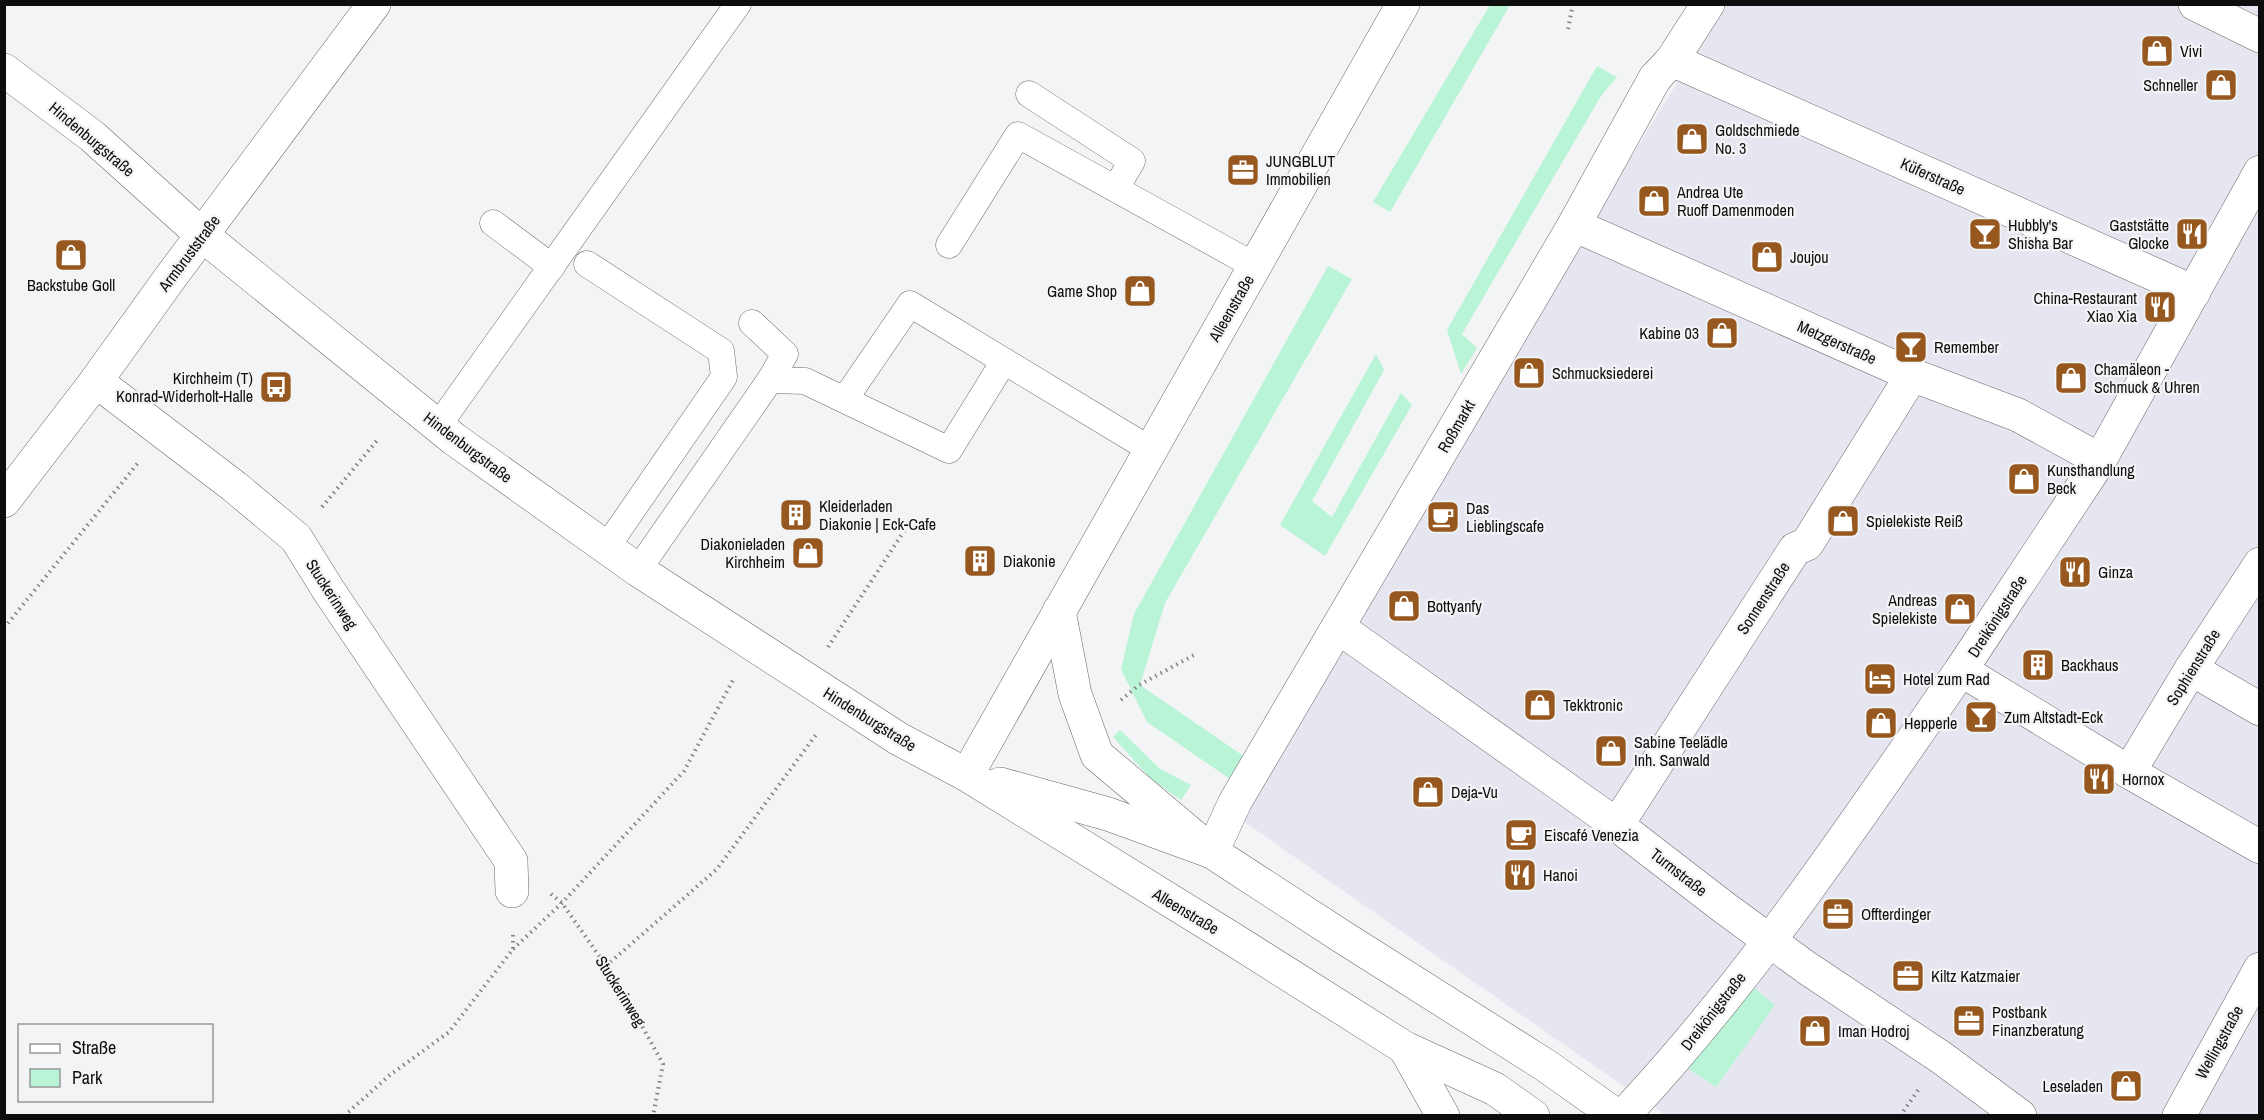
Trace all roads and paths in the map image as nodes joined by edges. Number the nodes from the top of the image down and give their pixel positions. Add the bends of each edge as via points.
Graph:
1 (374, 4) edge
2 (738, 4) edge
3 (1403, 4) edge
4 (1573, 4) edge
5 (1708, 4) edge
6 (2195, 4) edge
7 (1568, 29) dead end
8 (2259, 36) edge
9 (1663, 69) junction
10 (4, 70) edge
11 (1029, 94) dead end
12 (2259, 172) edge
13 (1116, 188) junction
14 (493, 223) dead end
15 (1574, 225) junction
16 (202, 235) junction
17 (949, 244) dead end
18 (587, 264) dead end
19 (1255, 266) junction
20 (552, 267) junction
21 (2194, 292) junction
22 (752, 323) dead end
23 (1004, 361) junction
24 (1912, 375) junction
25 (770, 380) junction
26 (96, 381) junction
27 (845, 399) junction
28 (438, 426) junction
29 (163, 432) junction
30 (379, 438) dead end
31 (1151, 450) junction
32 (2100, 460) junction
33 (4, 501) edge
34 (910, 522) dead end
35 (296, 538) junction
36 (606, 548) junction
37 (2259, 564) edge
38 (638, 570) junction
39 (1059, 611) junction
40 (1338, 627) junction
41 (4, 628) edge
42 (752, 644) junction
43 (1196, 654) dead end
44 (2191, 669) junction
45 (1961, 670) junction
46 (807, 680) junction
47 (841, 702) junction
48 (1116, 704) dead end
49 (2259, 710) edge
50 (2129, 772) junction
51 (966, 775) junction
52 (1617, 825) junction
53 (2259, 847) edge
54 (1212, 852) junction
55 (511, 876) junction
56 (562, 903) junction
57 (1769, 940) junction
58 (513, 948) junction
59 (606, 966) junction
60 (2259, 969) edge
61 (1405, 1048) junction
62 (344, 1116) edge
63 (653, 1116) edge
64 (1443, 1116) edge
65 (1533, 1116) edge
66 (1617, 1116) edge
67 (1623, 1116) edge
68 (2020, 1116) edge
69 (2179, 1116) edge

1 - 16 street, Armbruststraße
2 - 20 lane
3 - 19 street, Alleenstraße
4 - 7 path
5 - 9 street, Roßmarkt
6 - 8 street
9 - 15 street, Roßmarkt
9 - 21 street, Küferstraße
10 - 16 street, Hindenburgstraße via 92,136
11 - 13 lane via 1132,161
12 - 21 street, Dreikönigstraße
13 - 17 lane via 1018,135
13 - 19 lane
14 - 20 lane
15 - 24 street, Metzgerstraße
15 - 40 street, Roßmarkt
16 - 26 street, Armbruststraße
16 - 28 street, Hindenburgstraße
18 - 36 lane via 721,351 724,377
19 - 31 street, Alleenstraße
20 - 28 lane
21 - 32 street, Dreikönigstraße
22 - 25 lane via 785,354
23 - 27 lane via 949,450
23 - 27 lane via 910,304
23 - 31 lane
24 - 32 street, Metzgerstraße via 2018,415
24 - 52 street, Sonnenstraße via 1807,544 1795,549
25 - 27 lane via 805,381
25 - 38 lane
26 - 29 street, Stuckerinweg
26 - 33 street, Armbruststraße
28 - 36 street, Hindenburgstraße
29 - 35 street, Stuckerinweg
29 - 41 path
30 - 35 path
31 - 39 street, Alleenstraße
32 - 45 street, Dreikönigstraße
34 - 46 path
35 - 55 street, Stuckerinweg
36 - 38 street, Hindenburgstraße
37 - 44 street, Sophienstraße
38 - 42 street, Hindenburgstraße
39 - 51 street, Alleenstraße
39 - 54 street via 1075,694 1097,755
40 - 52 street, Turmstraße
40 - 54 street, Roßmarkt via 1235,802
42 - 46 street, Hindenburgstraße
42 - 56 path via 684,771
43 - 48 path via 1139,685
44 - 49 street
44 - 50 street, Sophienstraße
45 - 50 street
45 - 57 street, Dreikönigstraße
46 - 47 street, Hindenburgstraße
47 - 51 street, Hindenburgstraße via 899,740
47 - 59 path via 717,869
50 - 53 street
51 - 54 street via 1108,814
51 - 61 street, Alleenstraße
52 - 57 street, Turmstraße
54 - 66 street via 1545,1065
55 - 56 path, Stuckerinweg
55 - 58 path
56 - 58 path
56 - 59 path, Stuckerinweg
57 - 67 street, Dreikönigstraße via 1673,1061
57 - 68 street, Turmstraße
58 - 62 path via 449,1032 390,1075
59 - 63 path, Stuckerinweg via 663,1064
60 - 69 street, Wellingstraße
61 - 64 street, Alleenstraße
61 - 65 street, Alleenstraße via 1495,1089

